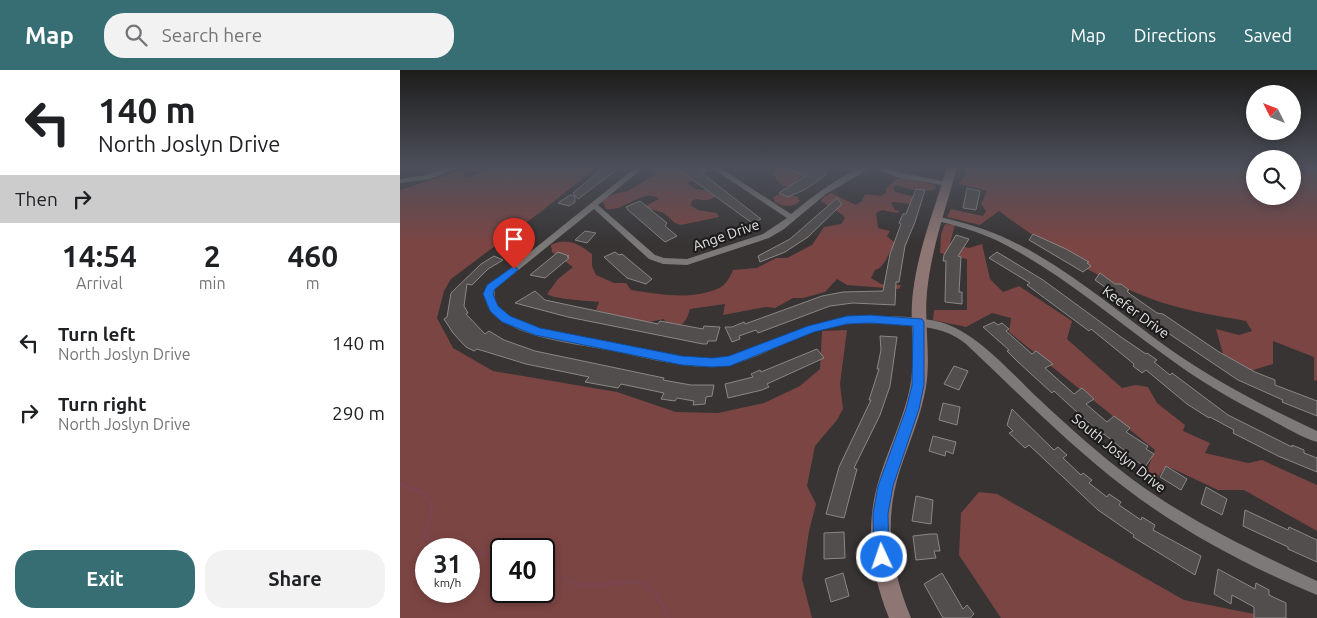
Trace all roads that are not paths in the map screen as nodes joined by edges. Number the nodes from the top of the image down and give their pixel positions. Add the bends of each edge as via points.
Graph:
1 (608, 193) edge
2 (752, 193) edge
3 (823, 193) edge
4 (945, 193) edge
5 (593, 204) junction
6 (792, 218) junction
7 (936, 218) junction
8 (918, 322) junction
9 (1317, 437) edge
10 (1317, 588) edge
11 (900, 618) edge

1 - 5 street, South Joslyn Drive
2 - 6 street
3 - 6 street, Ange Drive
4 - 7 street
5 - 6 street, Ange Drive via 652,257 675,263 705,258 767,236
5 - 8 street, South Joslyn Drive via 491,288 489,300 500,315 539,332 682,361 712,363 730,361 831,323 870,319
7 - 8 street via 923,269
7 - 9 street, Keefer Drive via 974,227 1039,262 1204,378 1275,418
8 - 10 street, South Joslyn Drive via 960,332 1092,454 1153,501 1257,560
8 - 11 street via 918,385 886,486 881,514 882,570

